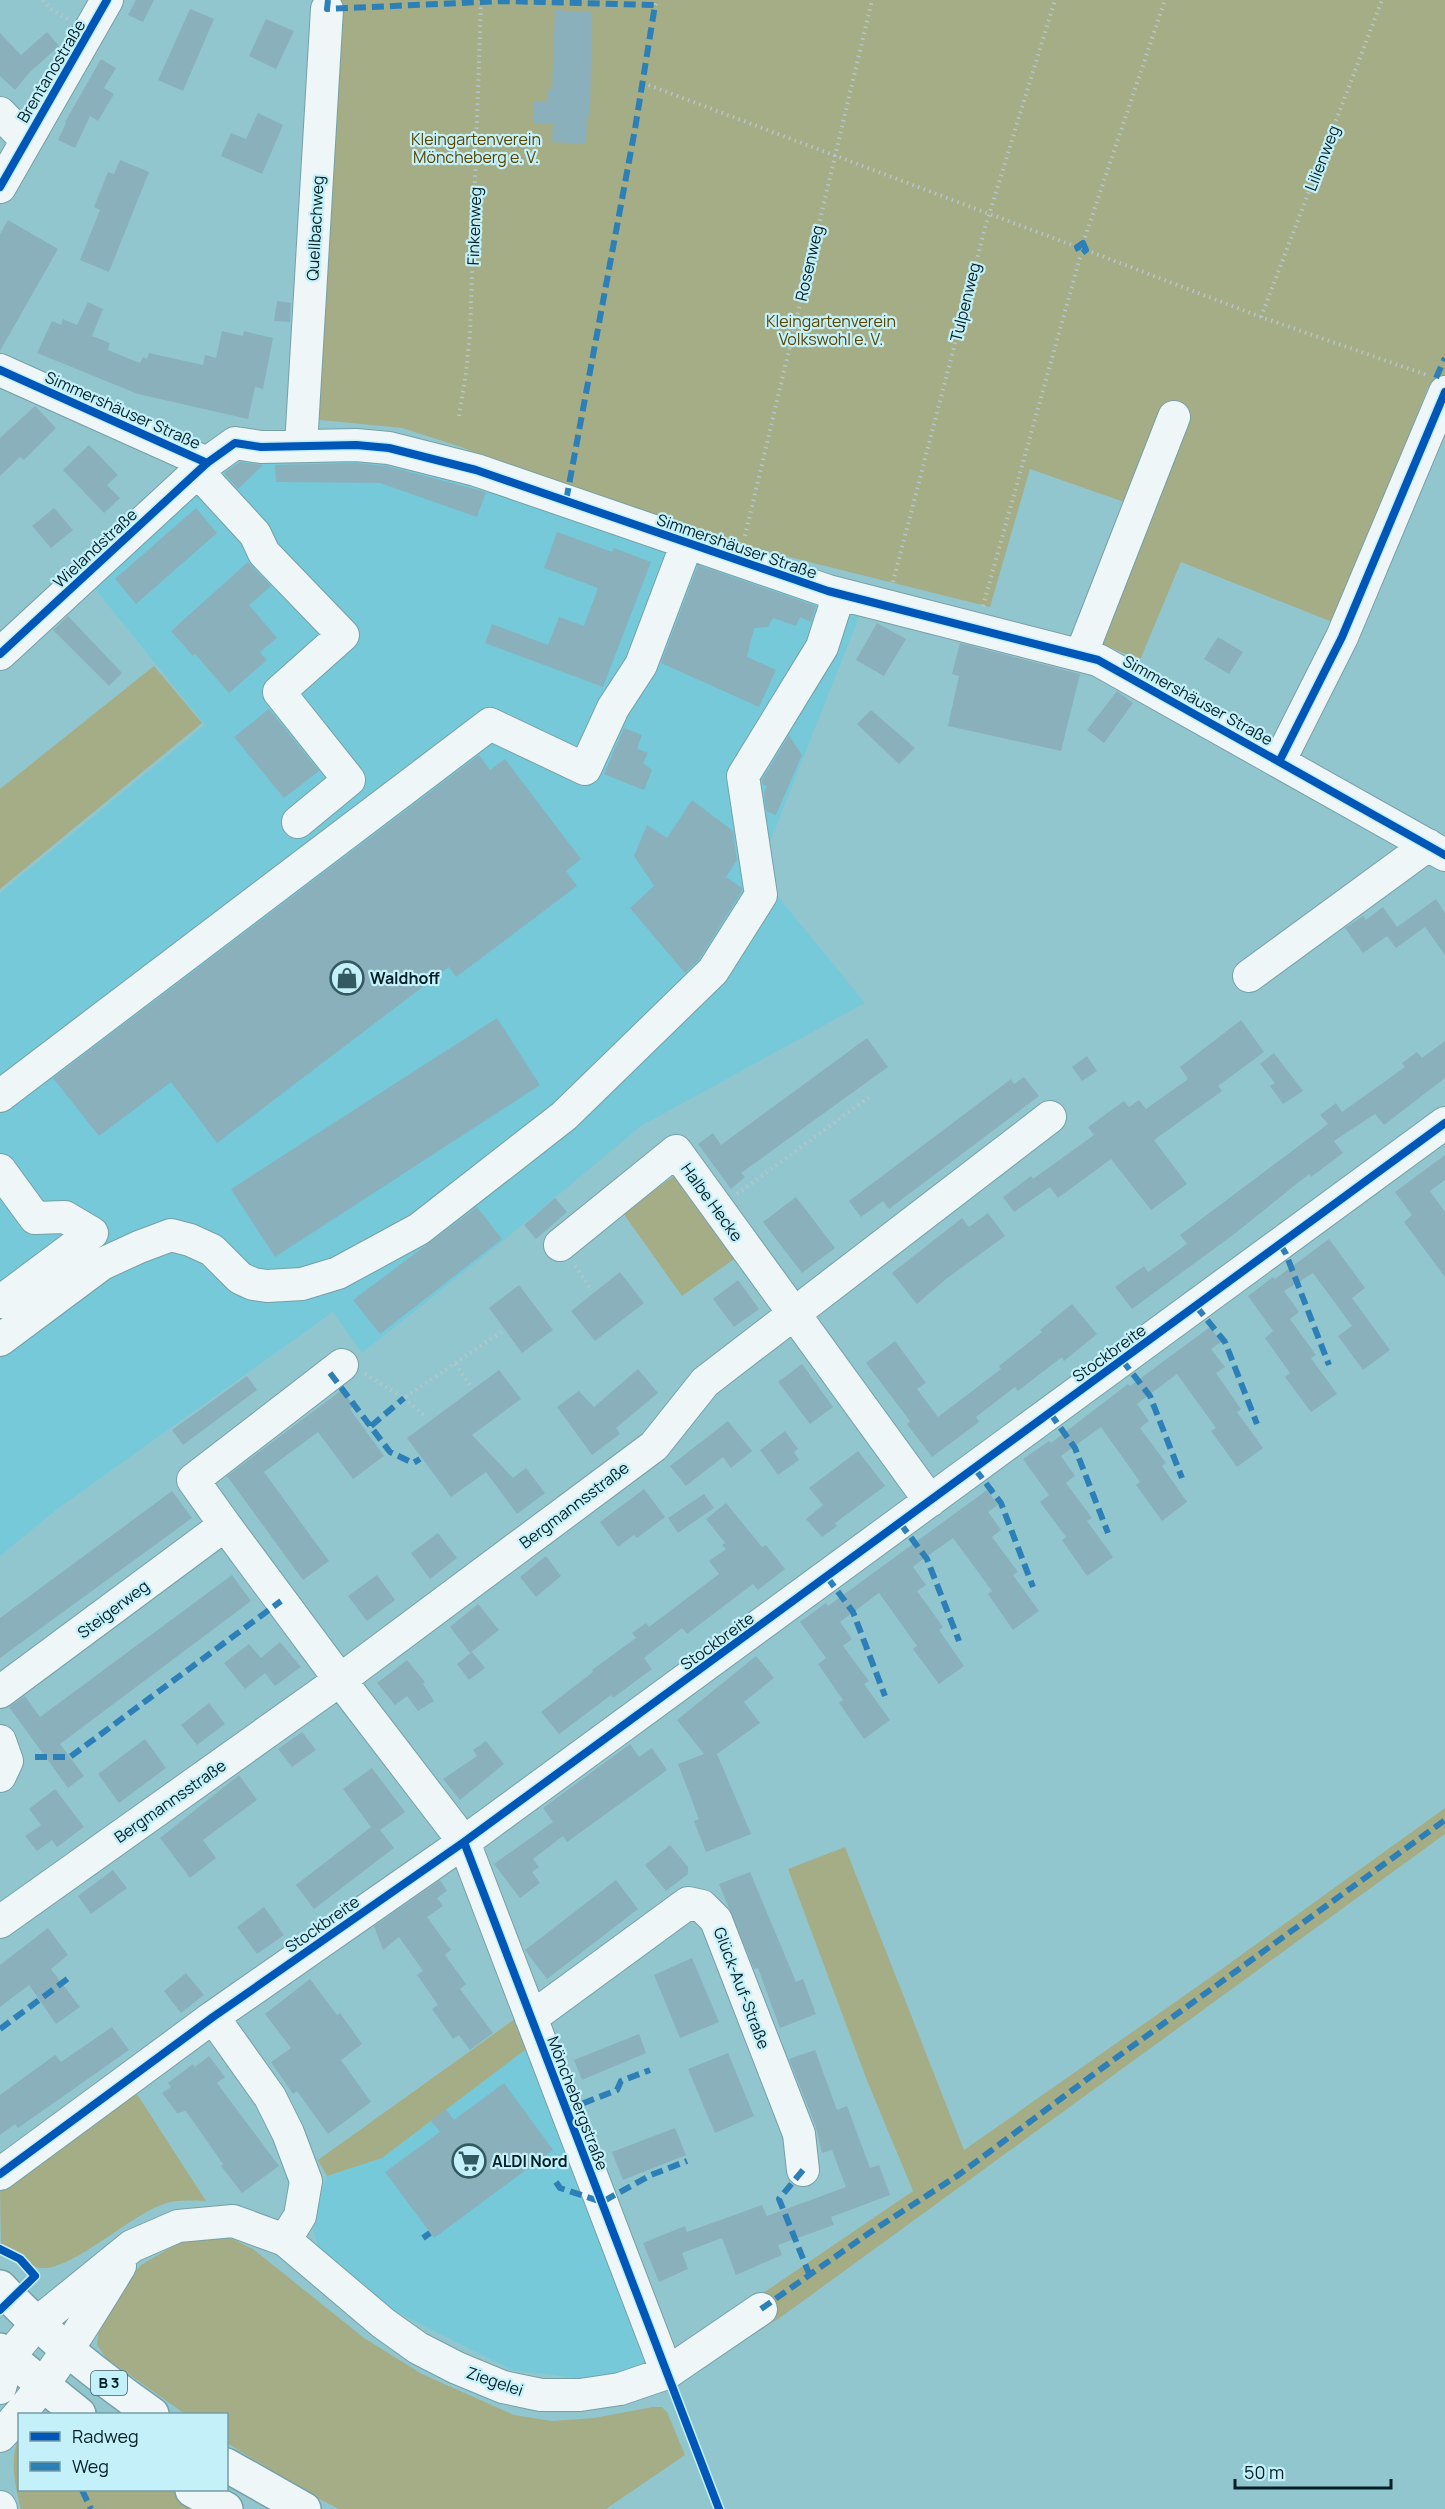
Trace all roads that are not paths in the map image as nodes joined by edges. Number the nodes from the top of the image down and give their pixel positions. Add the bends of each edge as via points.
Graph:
1 (107, 0) edge
2 (327, 9) dead end
3 (0, 112) edge
4 (26, 140) junction
5 (0, 187) edge
6 (0, 370) edge
7 (1441, 385) edge
8 (1174, 417) dead end
9 (301, 446) junction
10 (202, 467) junction
11 (687, 543) junction
12 (839, 594) junction
13 (0, 654) edge
14 (1081, 655) junction
15 (1280, 760) junction
16 (298, 822) dead end
17 (1436, 850) edge
18 (1249, 976) dead end
19 (0, 1096) edge
20 (1050, 1117) dead end
21 (1445, 1123) edge
22 (0, 1170) edge
23 (560, 1245) dead end
24 (0, 1302) edge
25 (794, 1315) junction
26 (0, 1340) edge
27 (342, 1365) road end
28 (930, 1501) junction
29 (225, 1525) junction
30 (340, 1680) junction
31 (0, 1692) edge
32 (0, 1741) edge
33 (0, 1776) edge
34 (464, 1842) junction
35 (0, 1922) edge
36 (213, 2017) junction
37 (531, 2018) junction
38 (803, 2170) dead end
39 (0, 2174) edge
40 (285, 2240) junction
41 (132, 2246) junction
42 (0, 2287) edge
43 (761, 2309) dead end
44 (37, 2323) junction
45 (68, 2350) junction
46 (3, 2365) edge
47 (667, 2373) junction
48 (41, 2385) junction
49 (21, 2413) edge
50 (76, 2413) edge
51 (149, 2413) edge
52 (18, 2418) edge
53 (0, 2436) edge
54 (228, 2466) edge
55 (194, 2491) edge
56 (226, 2509) edge
57 (304, 2509) edge

1 - 4 street, Brentanostraße
2 - 9 street, Quellbachweg
3 - 4 street
4 - 5 street, Brentanostraße
6 - 10 street, Simmershäuser Straße
7 - 15 street via 1342,637
8 - 14 street
9 - 10 street, Simmershäuser Straße via 235,443
9 - 11 street, Simmershäuser Straße via 389,448 476,470
10 - 13 street, Wielandstraße
10 - 16 street via 255,534 264,553 343,634 279,692 349,780
11 - 12 street, Simmershäuser Straße
11 - 19 street via 641,665 613,708 585,769 490,724
12 - 14 street, Simmershäuser Straße
12 - 26 street via 822,647 743,776 761,895 713,971 564,1116 419,1229 338,1273 302,1284 253,1284 240,1278 212,1250 171,1236 102,1264
14 - 15 street, Simmershäuser Straße via 1098,660
15 - 17 street, Simmershäuser Straße
17 - 18 street
20 - 25 street
21 - 28 street, Stockbreite
22 - 24 street via 34,1218 65,1217 92,1233
23 - 25 street, Halbe Hecke via 676,1151
25 - 28 street, Halbe Hecke
25 - 30 street, Bergmannsstraße via 705,1382 654,1446
27 - 29 street via 192,1480
28 - 34 street, Stockbreite
29 - 30 street
29 - 31 street, Steigerweg
30 - 34 street
30 - 35 street, Bergmannsstraße
32 - 33 street via 7,1761
34 - 36 street, Stockbreite
34 - 37 street, Mönchebergstraße
36 - 39 street, Stockbreite
36 - 40 street via 270,2097 306,2181 300,2216
37 - 38 street, Glück-Auf-Straße via 688,1903 702,1906 716,1920 799,2134
37 - 47 street, Mönchebergstraße
40 - 41 street, Ziegelei via 233,2222 178,2226
40 - 47 street, Ziegelei via 382,2323 418,2348 503,2387 541,2395 580,2395 620,2389
41 - 44 street, Ziegelei
41 - 45 street
42 - 44 main road, B 3
43 - 47 street, Ziegelei
44 - 45 main road, B 3
44 - 46 street, Ziegelei
45 - 48 street
45 - 51 main road, B 3
46 - 48 main road, B 3
48 - 49 street
48 - 50 main road, B 3
52 - 53 street
54 - 57 main road
55 - 56 main road

